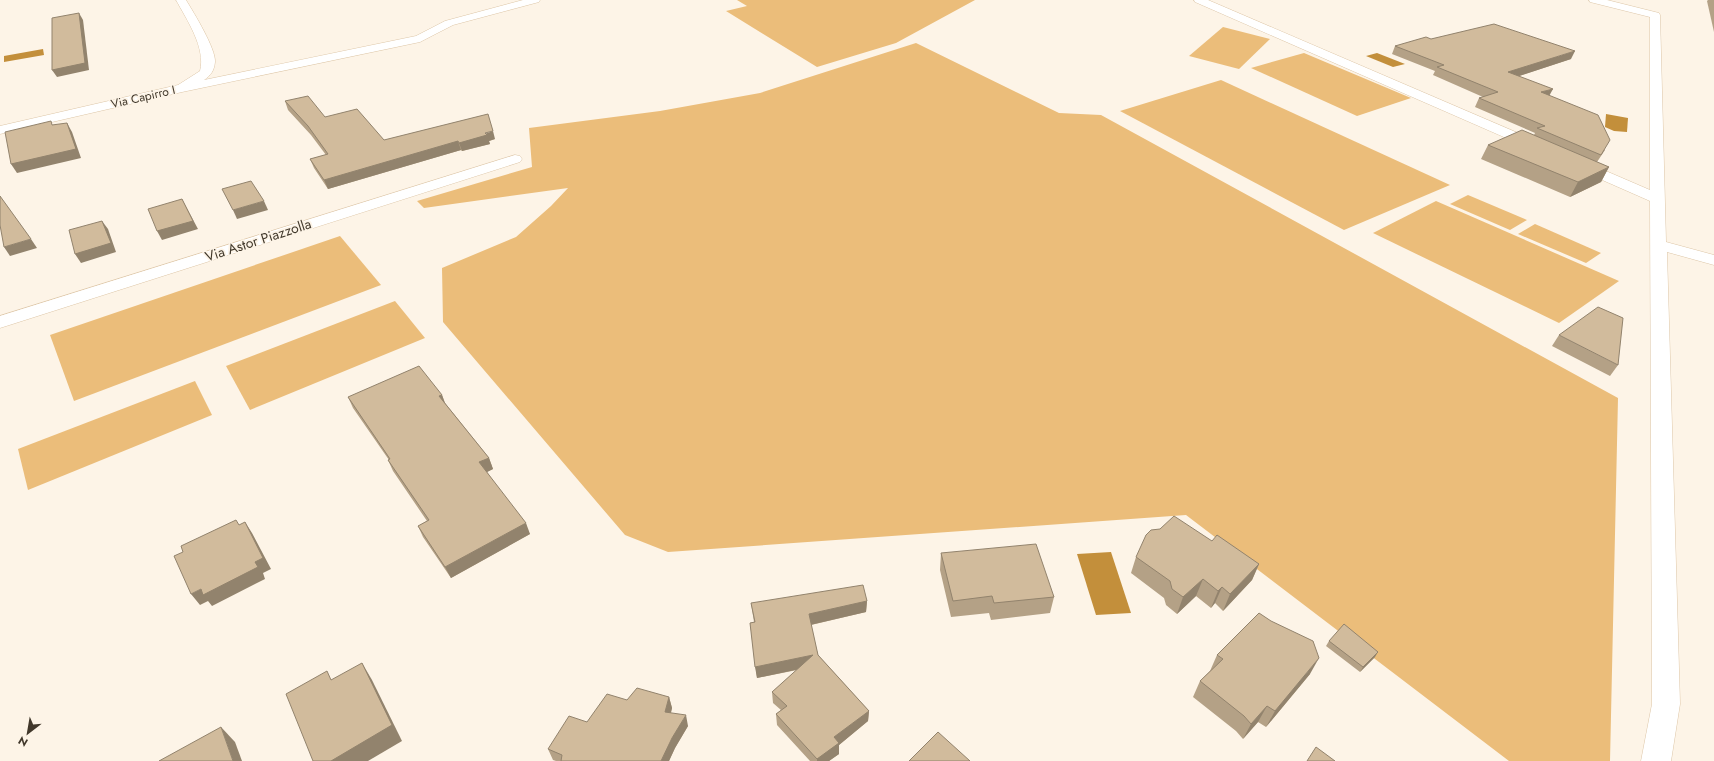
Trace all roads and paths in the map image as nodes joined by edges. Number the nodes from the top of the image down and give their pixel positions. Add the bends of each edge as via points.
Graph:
1 (181, 0) edge
2 (535, 0) edge
3 (1199, 0) edge
4 (1594, 0) edge
5 (182, 88) junction
6 (0, 130) edge
7 (1548, 151) edge
8 (515, 159) dead end
9 (1570, 161) edge
10 (1657, 199) junction
11 (1658, 245) junction
12 (1714, 260) edge
13 (0, 322) edge
14 (1656, 761) edge

1 - 5 street, Via Capirro I via 197,28 209,61 206,73
2 - 5 street via 449,23 420,39
3 - 7 street
4 - 10 street via 1655,15
5 - 6 street, Via Capirro I
8 - 13 street, Via Astor Piazzolla
9 - 10 street
10 - 11 street
11 - 12 street
11 - 14 street via 1666,704

